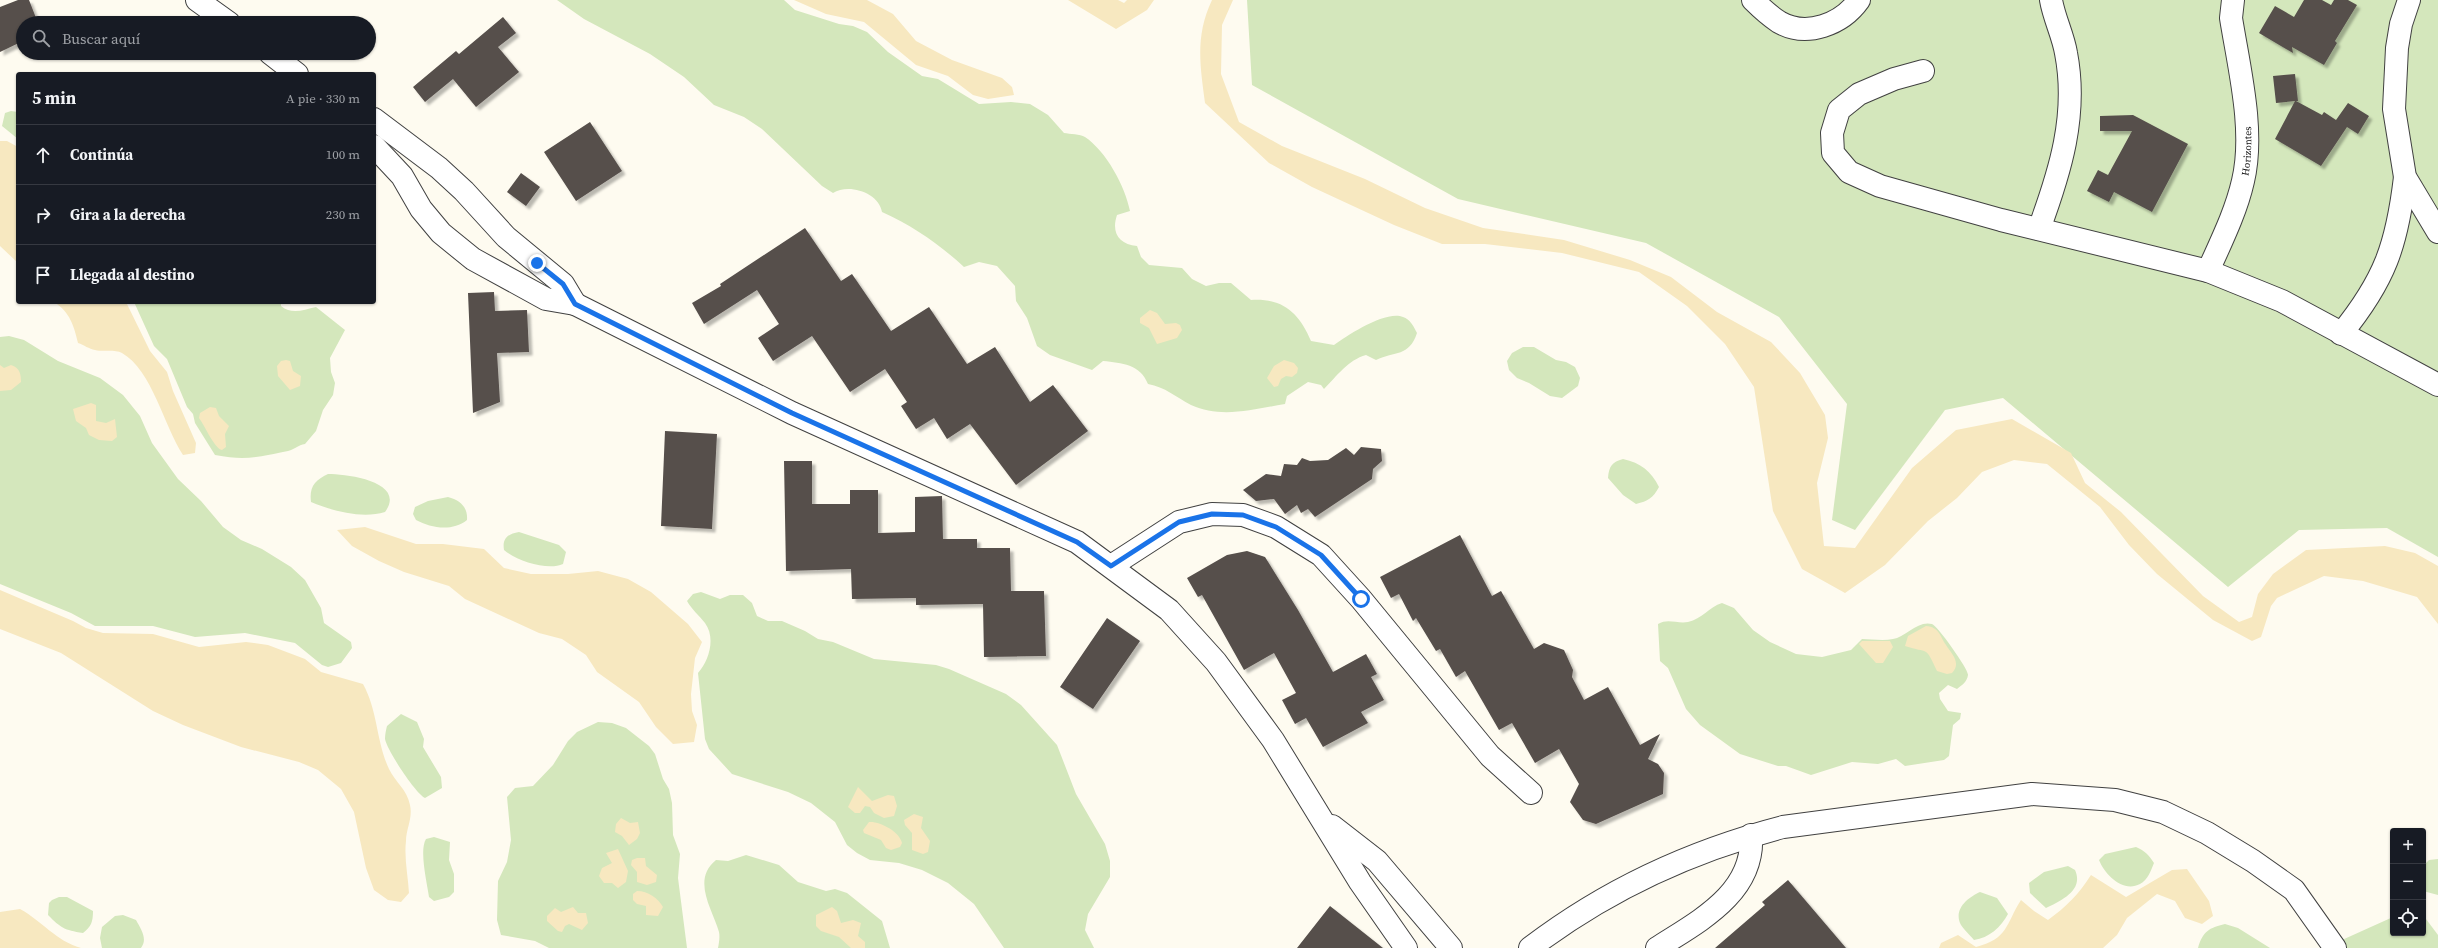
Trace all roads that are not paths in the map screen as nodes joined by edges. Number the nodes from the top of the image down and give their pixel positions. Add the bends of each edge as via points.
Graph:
1 (198, 0) edge
2 (1753, 0) edge
3 (1858, 0) edge
4 (2051, 0) edge
5 (2233, 0) edge
6 (2409, 0) edge
7 (220, 16) edge
8 (279, 60) edge
9 (1923, 71) dead end
10 (294, 72) edge
11 (376, 121) edge
12 (376, 148) edge
13 (2405, 177) junction
14 (2039, 230) junction
15 (2438, 232) edge
16 (2208, 272) junction
17 (575, 304) junction
18 (2341, 334) junction
19 (2438, 385) edge
20 (1111, 566) junction
21 (1531, 793) dead end
22 (1320, 817) junction
23 (1750, 835) junction
24 (1406, 948) edge
25 (1451, 948) edge
26 (1530, 948) edge
27 (1657, 948) edge
28 (2335, 948) edge

1 - 7 street
2 - 3 street via 1780,22 1809,28 1824,27 1838,21 1850,12
4 - 14 street via 2066,53 2070,96 2068,135 2059,176
5 - 16 street, Horizontes via 2231,18 2248,135 2244,180 2229,225
6 - 13 street via 2397,48 2394,109
8 - 10 street
9 - 14 street via 1894,79 1859,94 1839,110 1832,133 1834,153 1849,172 1880,186
11 - 17 street via 439,168 464,191 506,237 563,284
12 - 17 street via 402,176 421,209 441,233 473,259 546,299
13 - 15 street
13 - 18 street via 2400,219 2391,253 2360,310
14 - 16 street
16 - 18 street via 2282,302
17 - 20 street via 792,413 1077,542
18 - 19 street
20 - 21 street via 1179,522 1212,514 1243,515 1276,527 1321,555 1361,599 1490,756
20 - 22 street via 1169,610 1216,662 1273,740
22 - 24 street via 1360,882
22 - 25 street via 1377,861
23 - 26 street via 1684,858 1621,888 1570,918
23 - 27 street via 1752,849 1749,862 1745,875 1733,892 1712,912
23 - 28 street via 1783,827 2032,794 2115,800 2163,812 2207,833 2253,861 2294,890

